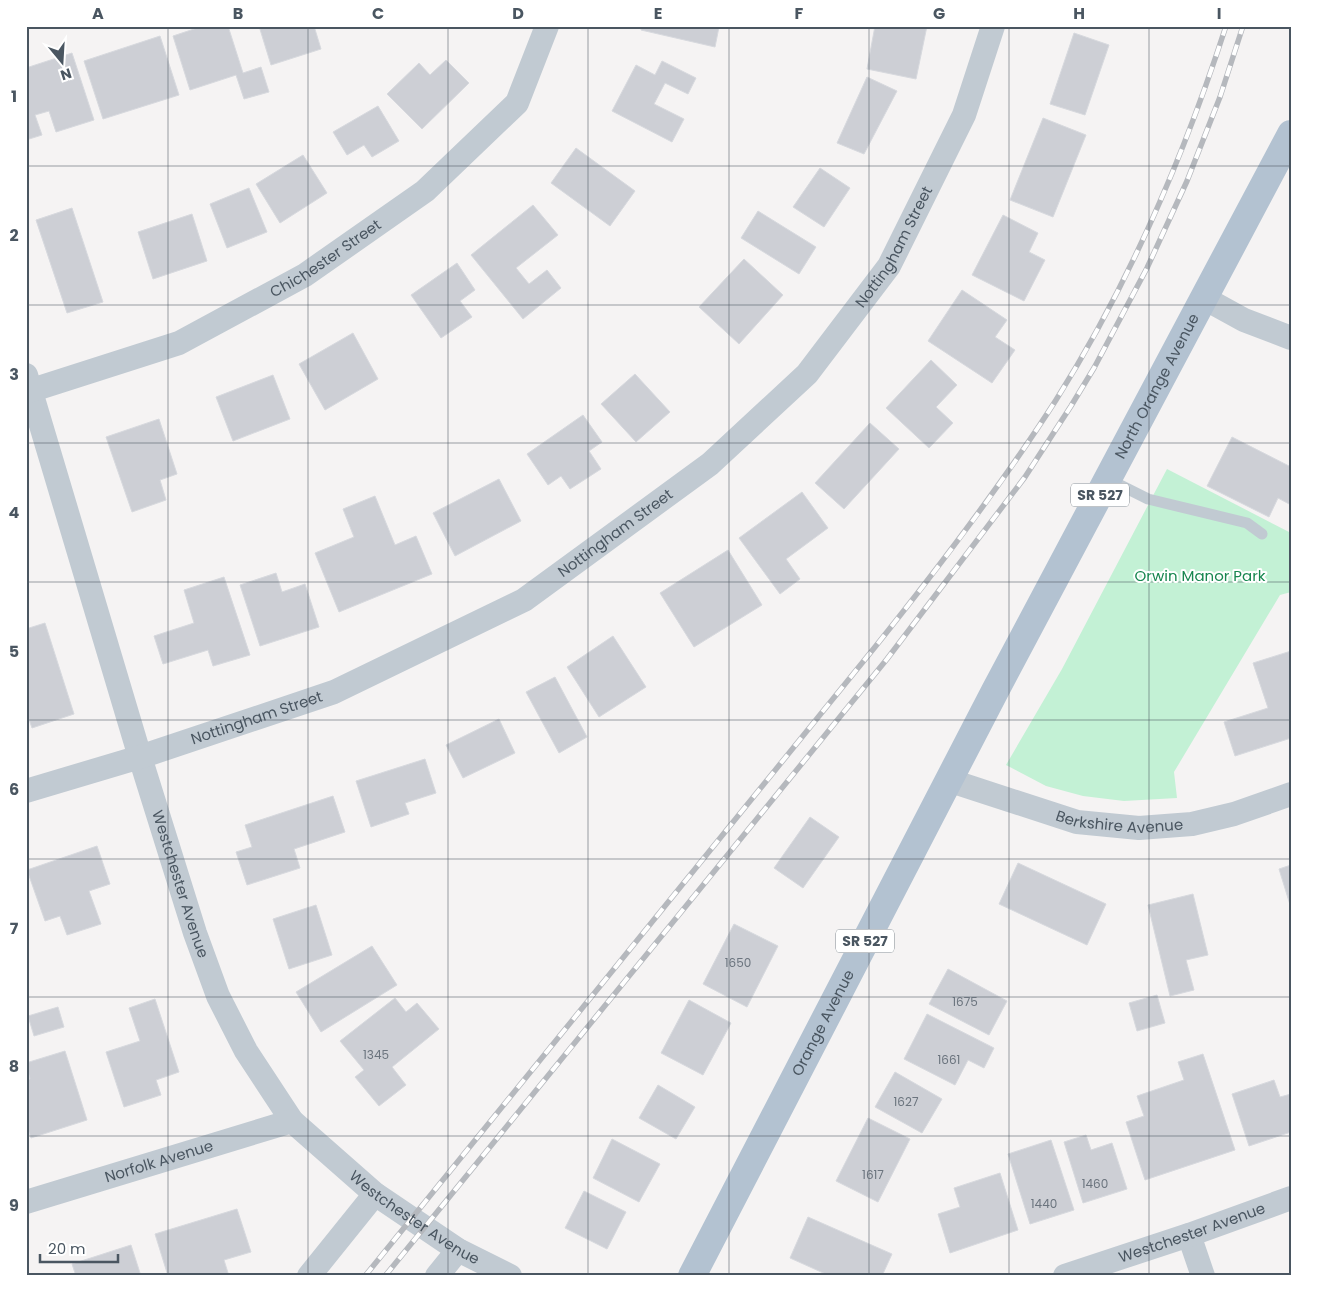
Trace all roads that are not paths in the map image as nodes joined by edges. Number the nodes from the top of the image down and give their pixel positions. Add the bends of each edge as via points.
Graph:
1 (547, 26) edge
2 (993, 26) edge
3 (1291, 134) edge
4 (1204, 298) junction
5 (1291, 338) edge
6 (28, 386) edge
7 (1108, 479) junction
8 (1262, 534) dead end
9 (995, 691) joint
10 (140, 757) junction
11 (948, 780) junction
12 (26, 791) edge
13 (1291, 794) edge
14 (292, 1120) junction
15 (375, 1194) junction
16 (1291, 1198) edge
17 (26, 1202) edge
18 (1189, 1234) junction
19 (458, 1250) junction
20 (309, 1276) edge
21 (437, 1276) edge
22 (510, 1276) edge
23 (692, 1276) edge
24 (1065, 1276) edge
25 (1203, 1276) edge

1 - 6 street, Chichester Street via 517,103 425,191 305,275 179,343
2 - 10 street, Nottingham Street via 964,115 889,266 807,374 710,464 524,600 334,692
3 - 4 main road, North Orange Avenue / SR 527
4 - 5 street via 1244,320
4 - 7 main road, North Orange Avenue / SR 527
6 - 10 street, Westchester Avenue
7 - 8 lane via 1148,499 1247,523
7 - 9 main road, North Orange Avenue / SR 527
9 - 11 main road, Orange Avenue / SR 527
10 - 12 street, Nottingham Street
10 - 14 street, Westchester Avenue via 218,996 246,1051
11 - 13 street, Berkshire Avenue via 1077,822 1139,828 1192,824 1234,814
11 - 23 main road, Orange Avenue / SR 527
14 - 15 street, Westchester Avenue
14 - 17 street, Norfolk Avenue
15 - 19 street, Westchester Avenue
15 - 20 street
16 - 18 street, Westchester Avenue
18 - 24 street, Westchester Avenue
18 - 25 street
19 - 21 street
19 - 22 street, Westchester Avenue

